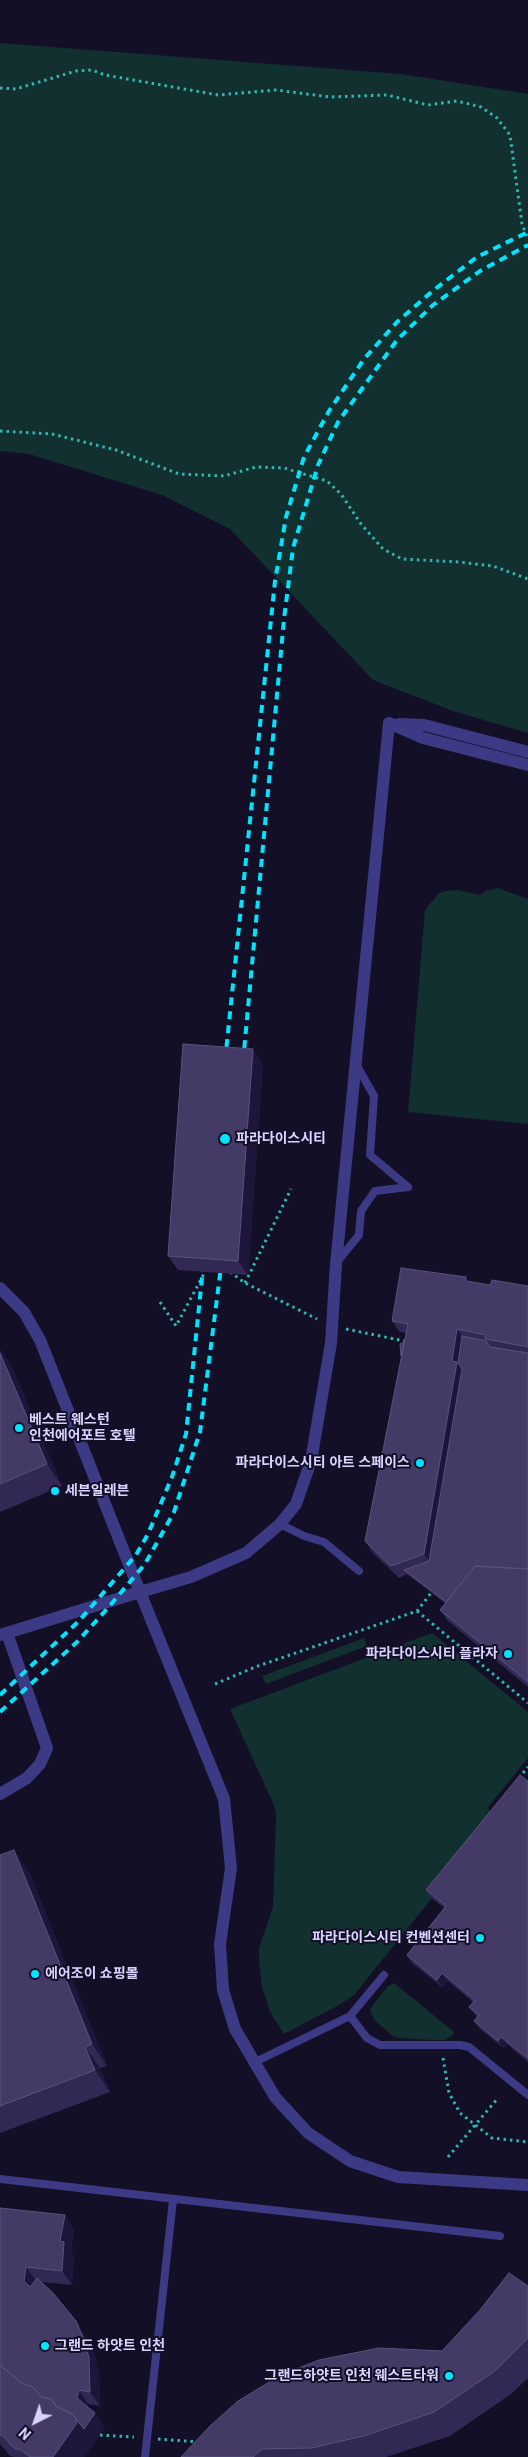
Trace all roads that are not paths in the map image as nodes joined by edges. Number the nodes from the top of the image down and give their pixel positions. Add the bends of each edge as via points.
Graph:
1 (389, 723) junction
2 (528, 752) edge
3 (528, 765) edge
4 (355, 1064) junction
5 (336, 1264) junction
6 (0, 1288) edge
7 (280, 1524) junction
8 (359, 1571) dead end
9 (140, 1592) junction
10 (3, 1634) edge
11 (0, 1794) edge
12 (384, 1975) dead end
13 (350, 2016) junction
14 (253, 2063) junction
15 (528, 2096) edge
16 (0, 2179) edge
17 (528, 2185) edge
18 (173, 2200) junction
19 (500, 2236) dead end
20 (145, 2457) edge

1 - 2 street via 424,725
1 - 3 street via 423,738
1 - 4 street
4 - 5 street
4 - 5 lane via 374,1096 370,1155 408,1187 375,1192 361,1211 359,1235
5 - 7 street via 331,1343 311,1461 296,1504
6 - 9 street via 24,1312 40,1340
7 - 8 lane via 324,1542
7 - 9 street via 246,1553 191,1577
9 - 10 street
9 - 14 street via 224,1799 231,1868 220,1944 223,1990 235,2029
10 - 11 street via 48,1748 40,1764 27,1778
12 - 13 lane
13 - 14 lane
13 - 15 lane via 367,2038 380,2045 469,2047
14 - 17 street via 275,2097 308,2133 350,2161 398,2177
16 - 18 lane
18 - 19 lane
18 - 20 lane

